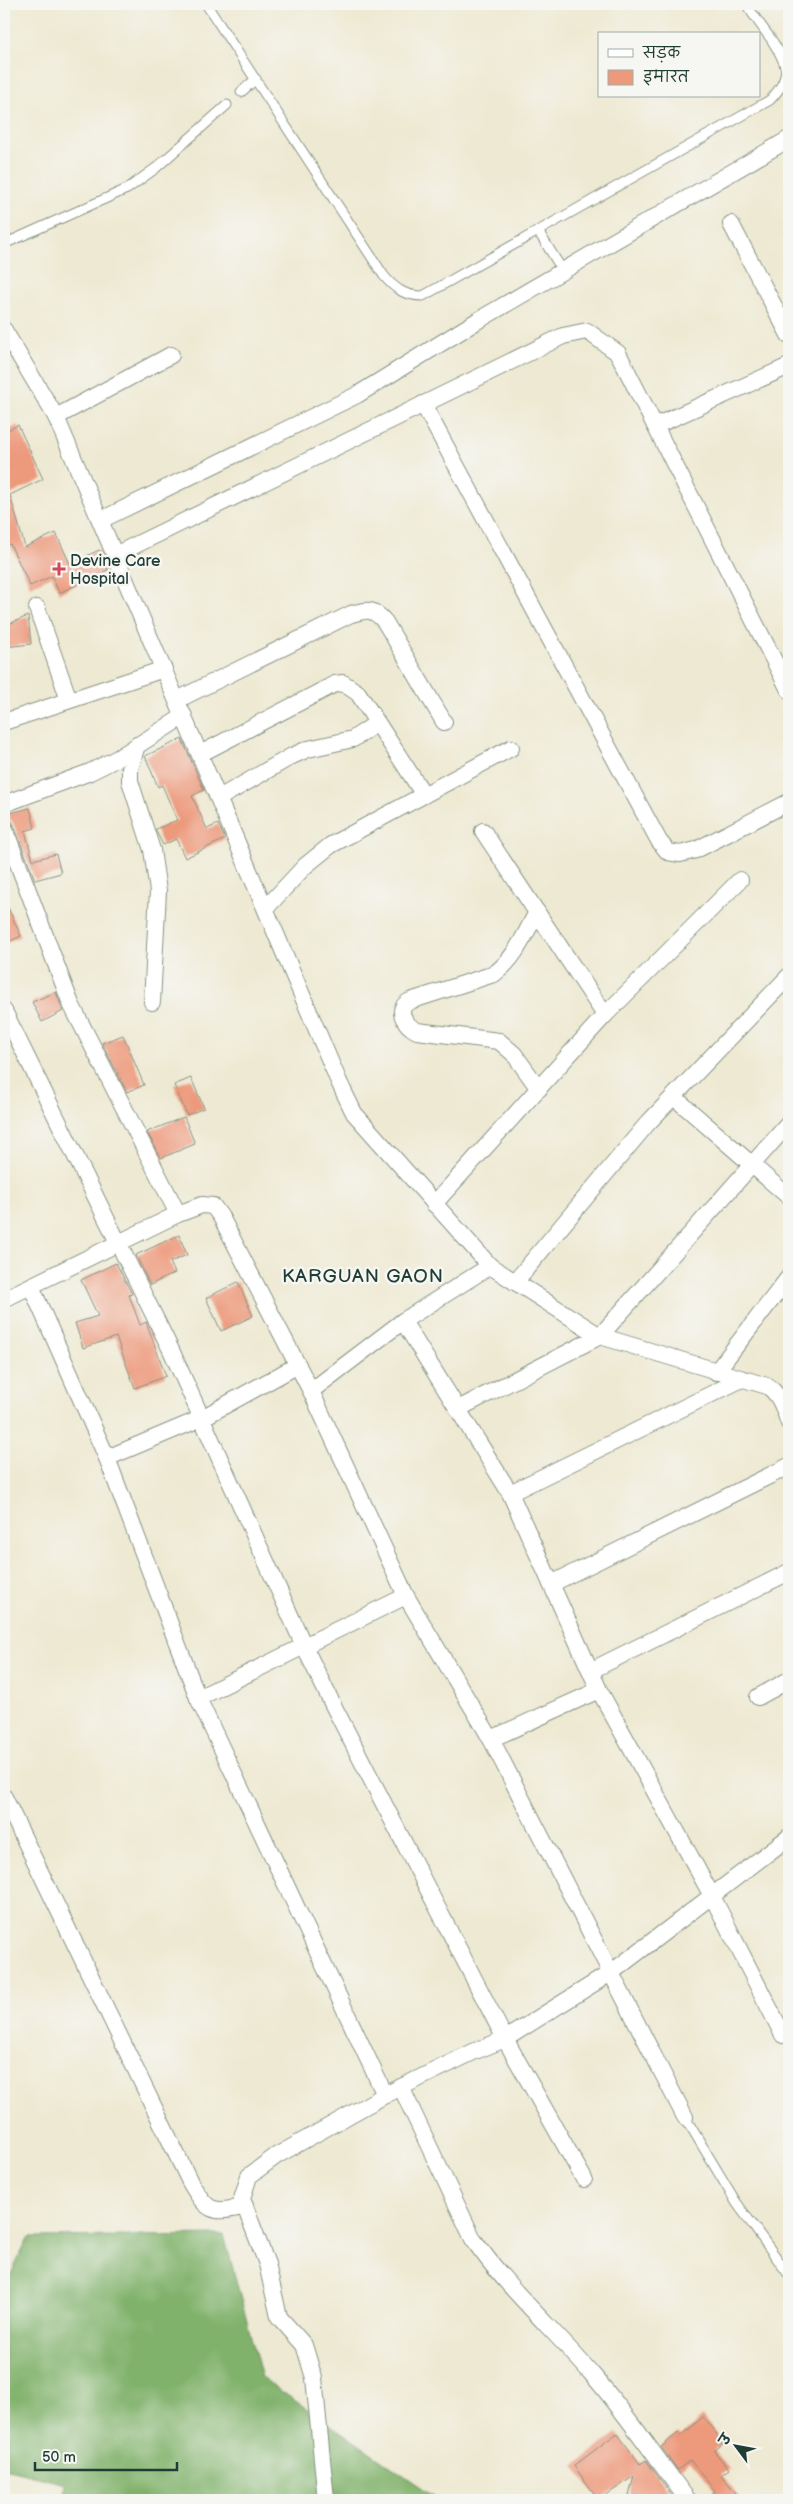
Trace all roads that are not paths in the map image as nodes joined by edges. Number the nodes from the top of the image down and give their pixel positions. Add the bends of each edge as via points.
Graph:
1 (206, 4) edge
2 (746, 4) edge
3 (256, 79) junction
4 (241, 92) dead end
5 (227, 105) dead end
6 (789, 139) edge
7 (730, 224) dead end
8 (538, 231) junction
9 (4, 244) edge
10 (562, 271) junction
11 (4, 330) edge
12 (789, 335) edge
13 (171, 355) dead end
14 (789, 366) edge
15 (423, 404) junction
16 (56, 417) junction
17 (655, 426) junction
18 (100, 520) junction
19 (115, 555) junction
20 (36, 608) dead end
21 (164, 669) junction
22 (789, 690) edge
23 (68, 700) junction
24 (177, 700) junction
25 (184, 716) junction
26 (4, 722) edge
27 (377, 722) junction
28 (444, 722) dead end
29 (137, 746) junction
30 (511, 748) dead end
31 (200, 754) junction
32 (424, 795) junction
33 (219, 798) junction
34 (789, 802) edge
35 (4, 804) edge
36 (4, 827) edge
37 (483, 831) dead end
38 (740, 880) dead end
39 (266, 908) junction
40 (537, 912) junction
41 (789, 976) edge
42 (152, 1002) dead end
43 (4, 1011) edge
44 (605, 1015) junction
45 (539, 1089) junction
46 (674, 1097) junction
47 (789, 1123) edge
48 (753, 1164) junction
49 (789, 1197) edge
50 (434, 1204) junction
51 (178, 1214) junction
52 (119, 1242) junction
53 (490, 1266) junction
54 (789, 1277) edge
55 (515, 1282) junction
56 (31, 1286) junction
57 (4, 1300) edge
58 (403, 1321) junction
59 (600, 1336) junction
60 (298, 1365) junction
61 (716, 1372) junction
62 (742, 1380) junction
63 (311, 1390) junction
64 (774, 1390) junction
65 (789, 1396) edge
66 (458, 1409) junction
67 (202, 1418) junction
68 (789, 1423) edge
69 (107, 1458) junction
70 (789, 1466) edge
71 (510, 1493) junction
72 (789, 1572) edge
73 (551, 1584) junction
74 (406, 1596) junction
75 (304, 1646) junction
76 (592, 1670) junction
77 (789, 1680) edge
78 (599, 1690) junction
79 (758, 1696) dead end
80 (198, 1698) junction
81 (491, 1739) junction
82 (4, 1797) edge
83 (789, 1837) edge
84 (712, 1896) junction
85 (612, 1972) junction
86 (783, 2035) dead end
87 (505, 2039) junction
88 (401, 2087) junction
89 (385, 2095) junction
90 (685, 2117) joint
91 (584, 2179) dead end
92 (245, 2206) junction
93 (789, 2275) edge
94 (326, 2500) edge
95 (688, 2500) edge

1 - 3 lane
2 - 8 lane via 785,61 786,75 782,87 770,100
3 - 4 lane
3 - 8 lane via 384,276 396,289 411,296 422,296
5 - 9 lane via 156,168 127,189
6 - 10 street
7 - 12 street
8 - 10 lane
10 - 18 street via 357,395
11 - 16 street
13 - 16 street
14 - 17 street
15 - 17 street via 563,336 587,331 618,353
15 - 19 street
15 - 34 street via 658,841 668,852 680,854 696,850
16 - 18 street
17 - 22 street
18 - 19 street
19 - 21 street
20 - 23 street
21 - 23 street
21 - 24 street
23 - 26 street
24 - 25 street
24 - 28 street via 350,614 364,611 376,612 385,622
25 - 29 street
25 - 31 street
27 - 31 street via 358,693 343,683 335,684
27 - 32 street
27 - 33 street via 353,739 292,756
29 - 35 street via 90,772
29 - 42 street via 130,782 152,850 158,891
30 - 32 street
31 - 33 street
32 - 39 street via 331,845 305,866
33 - 39 street
36 - 51 street via 71,1004
37 - 40 street
38 - 44 street
39 - 50 street via 354,1113
40 - 44 street
40 - 45 street via 514,953 494,974 410,1001 402,1010 403,1020 418,1031 499,1042 514,1054
41 - 46 street
43 - 52 street
44 - 45 street
45 - 50 street
46 - 48 street
46 - 55 street via 647,1124
47 - 48 street
48 - 49 street
48 - 59 street
50 - 53 street
51 - 52 street
51 - 60 street via 202,1205 213,1206
52 - 56 street
52 - 67 street
53 - 55 street
53 - 58 street
54 - 61 street
55 - 59 street
56 - 57 street
56 - 69 street
58 - 63 street
58 - 66 street
59 - 61 street
59 - 66 street
60 - 63 street
60 - 67 street
61 - 62 street
62 - 64 street
62 - 71 street
63 - 74 street
64 - 65 lane
64 - 68 street
66 - 71 street
67 - 69 street
67 - 75 street
69 - 80 street
70 - 73 street
71 - 73 street
72 - 76 street
73 - 76 street
74 - 75 street
74 - 81 street
75 - 80 street
75 - 87 street
76 - 78 street
77 - 79 street
78 - 81 street
78 - 84 street
80 - 89 street
81 - 85 street
82 - 92 street via 190,2182 201,2200 212,2209 223,2212
83 - 84 street
84 - 85 street
84 - 86 street
85 - 87 street
85 - 90 street
87 - 88 street
87 - 91 street
88 - 89 street
88 - 95 street via 473,2239 488,2261 592,2374
89 - 92 street via 254,2171 244,2188 242,2199
90 - 93 lane via 736,2202
92 - 94 street via 267,2264 279,2317 304,2345 312,2370

